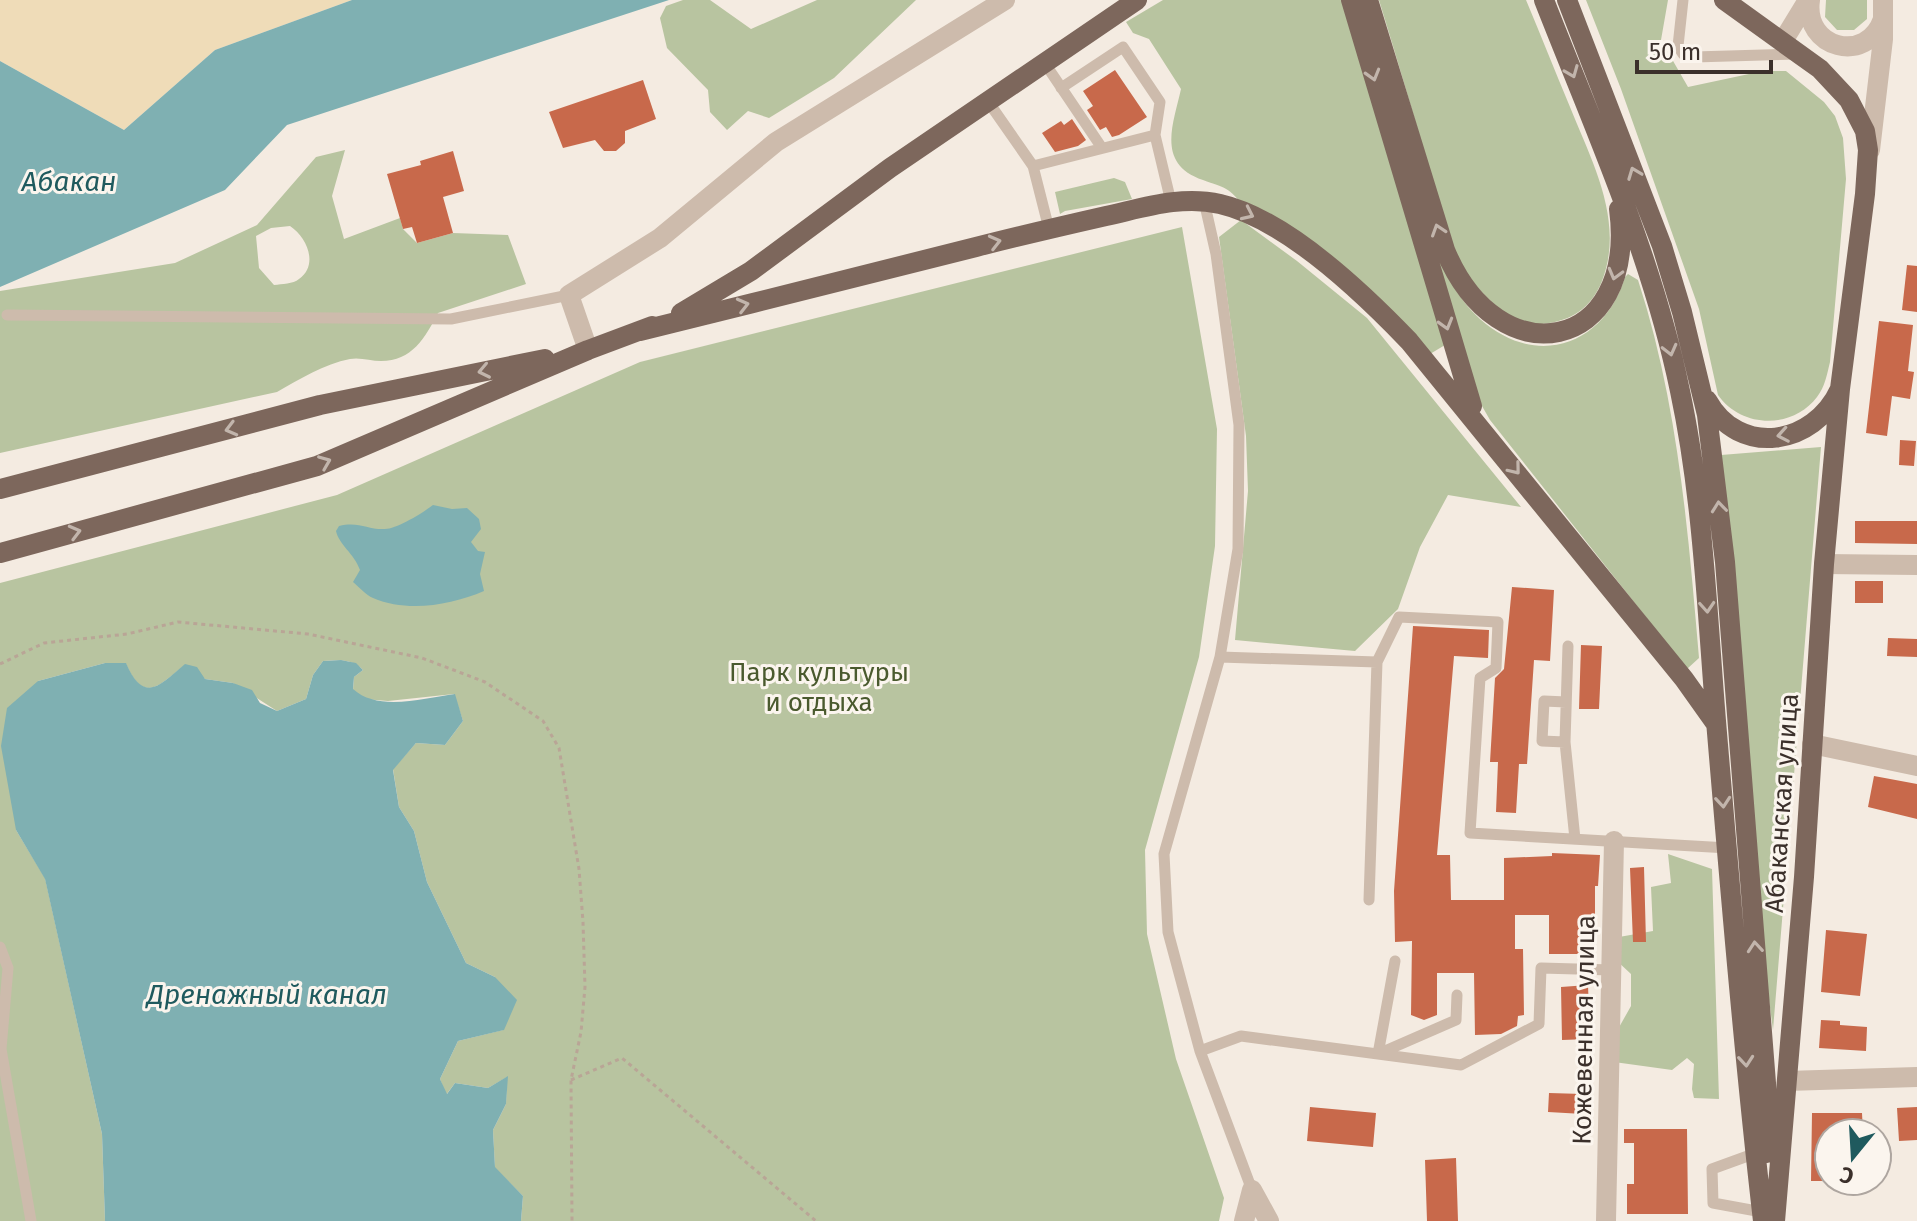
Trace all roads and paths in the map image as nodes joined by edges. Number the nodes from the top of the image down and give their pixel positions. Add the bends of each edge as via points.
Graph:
1 (1005, 0) edge
2 (1137, 0) edge
3 (1351, 0) edge
4 (1368, 0) edge
5 (1544, 0) edge
6 (1567, 0) edge
7 (1683, 0) edge
8 (1724, 0) edge
9 (1809, 0) edge
10 (1884, 5) edge
11 (1783, 41) junction
12 (1802, 54) junction
13 (1044, 62) junction
14 (1061, 88) junction
15 (987, 100) junction
16 (1155, 135) junction
17 (1102, 148) junction
18 (1033, 166) junction
19 (1611, 169) junction
20 (1865, 194) junction
21 (1204, 201) junction
22 (1171, 202) junction
23 (1049, 229) junction
24 (569, 295) junction
25 (7, 315) dead end
26 (640, 331) junction
27 (588, 350) junction
28 (1700, 386) junction
29 (1840, 389) junction
30 (1491, 439) junction
31 (0, 489) edge
32 (0, 553) edge
33 (1824, 564) junction
34 (1917, 565) edge
35 (1568, 646) dead end
36 (1220, 657) junction
37 (1377, 662) junction
38 (0, 664) edge
39 (1566, 702) junction
40 (1716, 724) junction
41 (1565, 742) junction
42 (1812, 744) junction
43 (1917, 766) edge
44 (1575, 839) junction
45 (1614, 841) junction
46 (1728, 848) junction
47 (1369, 900) dead end
48 (0, 947) edge
49 (1395, 961) dead end
50 (1612, 970) junction
51 (1457, 995) dead end
52 (1200, 1051) junction
53 (1378, 1054) junction
54 (1917, 1077) edge
55 (571, 1080) junction
56 (1787, 1081) junction
57 (1756, 1153) junction
58 (1252, 1190) junction
59 (1767, 1219) edge
60 (31, 1221) edge
61 (572, 1221) edge
62 (816, 1221) edge
63 (1244, 1221) edge
64 (1269, 1221) edge
65 (1606, 1221) edge

1 - 24 street via 776,142 660,238
2 - 13 main road
3 -> 30 main road via 1464,384
19 -> 4 main road via 1621,235 1615,279 1603,303 1574,326 1550,334 1525,332 1488,313 1459,281 1445,250
5 -> 19 main road
28 -> 6 main road via 1662,246
7 - 12 lane via 1678,46 1683,54
8 - 11 main road, Абаканская улица
9 - 10 street via 1814,29 1837,46 1865,42 1881,25
9 - 11 street
10 - 20 street
11 - 12 main road, Абаканская улица
12 - 20 main road, Абаканская улица via 1837,84 1858,113 1868,150
13 - 14 lane
13 - 15 main road
14 - 16 lane via 1123,47 1160,102
14 - 17 lane
15 - 18 lane
15 - 26 main road via 733,283
16 - 17 lane
16 - 22 lane
17 - 18 lane
18 - 23 lane
19 -> 40 main road via 1662,315 1691,446
20 - 29 main road, Абаканская улица
21 - 22 main road
21 -> 30 main road via 1263,221 1352,286 1429,362
21 - 36 lane via 1239,425 1238,549
22 - 23 main road
26 -> 23 main road
24 - 25 lane via 451,319
24 - 27 street
26 - 27 main road
27 -> 31 main road via 320,405
32 -> 27 main road via 317,466
29 -> 28 main road via 1822,418 1799,432 1774,438 1748,435 1724,422
59 -> 28 main road via 1766,1083 1725,562
29 - 33 main road, Абаканская улица
30 -> 40 main road
33 - 34 street
33 - 42 main road, Абаканская улица
35 - 39 lane
36 - 37 lane
36 - 52 lane via 1164,854 1168,932
37 - 44 lane via 1399,617 1498,622 1496,668 1480,678 1470,833
37 - 47 lane
38 - 55 path via 44,643 178,622 308,634 422,658 485,682 543,721 559,748 579,869 585,987
39 - 41 lane
39 - 41 lane via 1544,701 1542,728 1542,741
40 -> 46 main road
41 - 44 lane
42 - 43 street
42 - 56 main road, Абаканская улица
44 - 45 lane
45 - 46 lane
45 - 50 street, Кожевенная улица
46 -> 57 main road
48 - 60 lane via 8,968 1,1049
49 - 53 lane
50 - 53 lane via 1541,968 1539,1024 1461,1065
50 - 65 street, Кожевенная улица
51 - 53 lane via 1456,1020
52 - 53 lane via 1241,1036
52 - 58 lane
54 - 56 street
55 - 61 path
55 - 62 path via 622,1058
56 - 59 main road, Абаканская улица
57 - 59 main road
57 - 59 lane via 1712,1169 1713,1203
58 - 63 street
58 - 64 street

